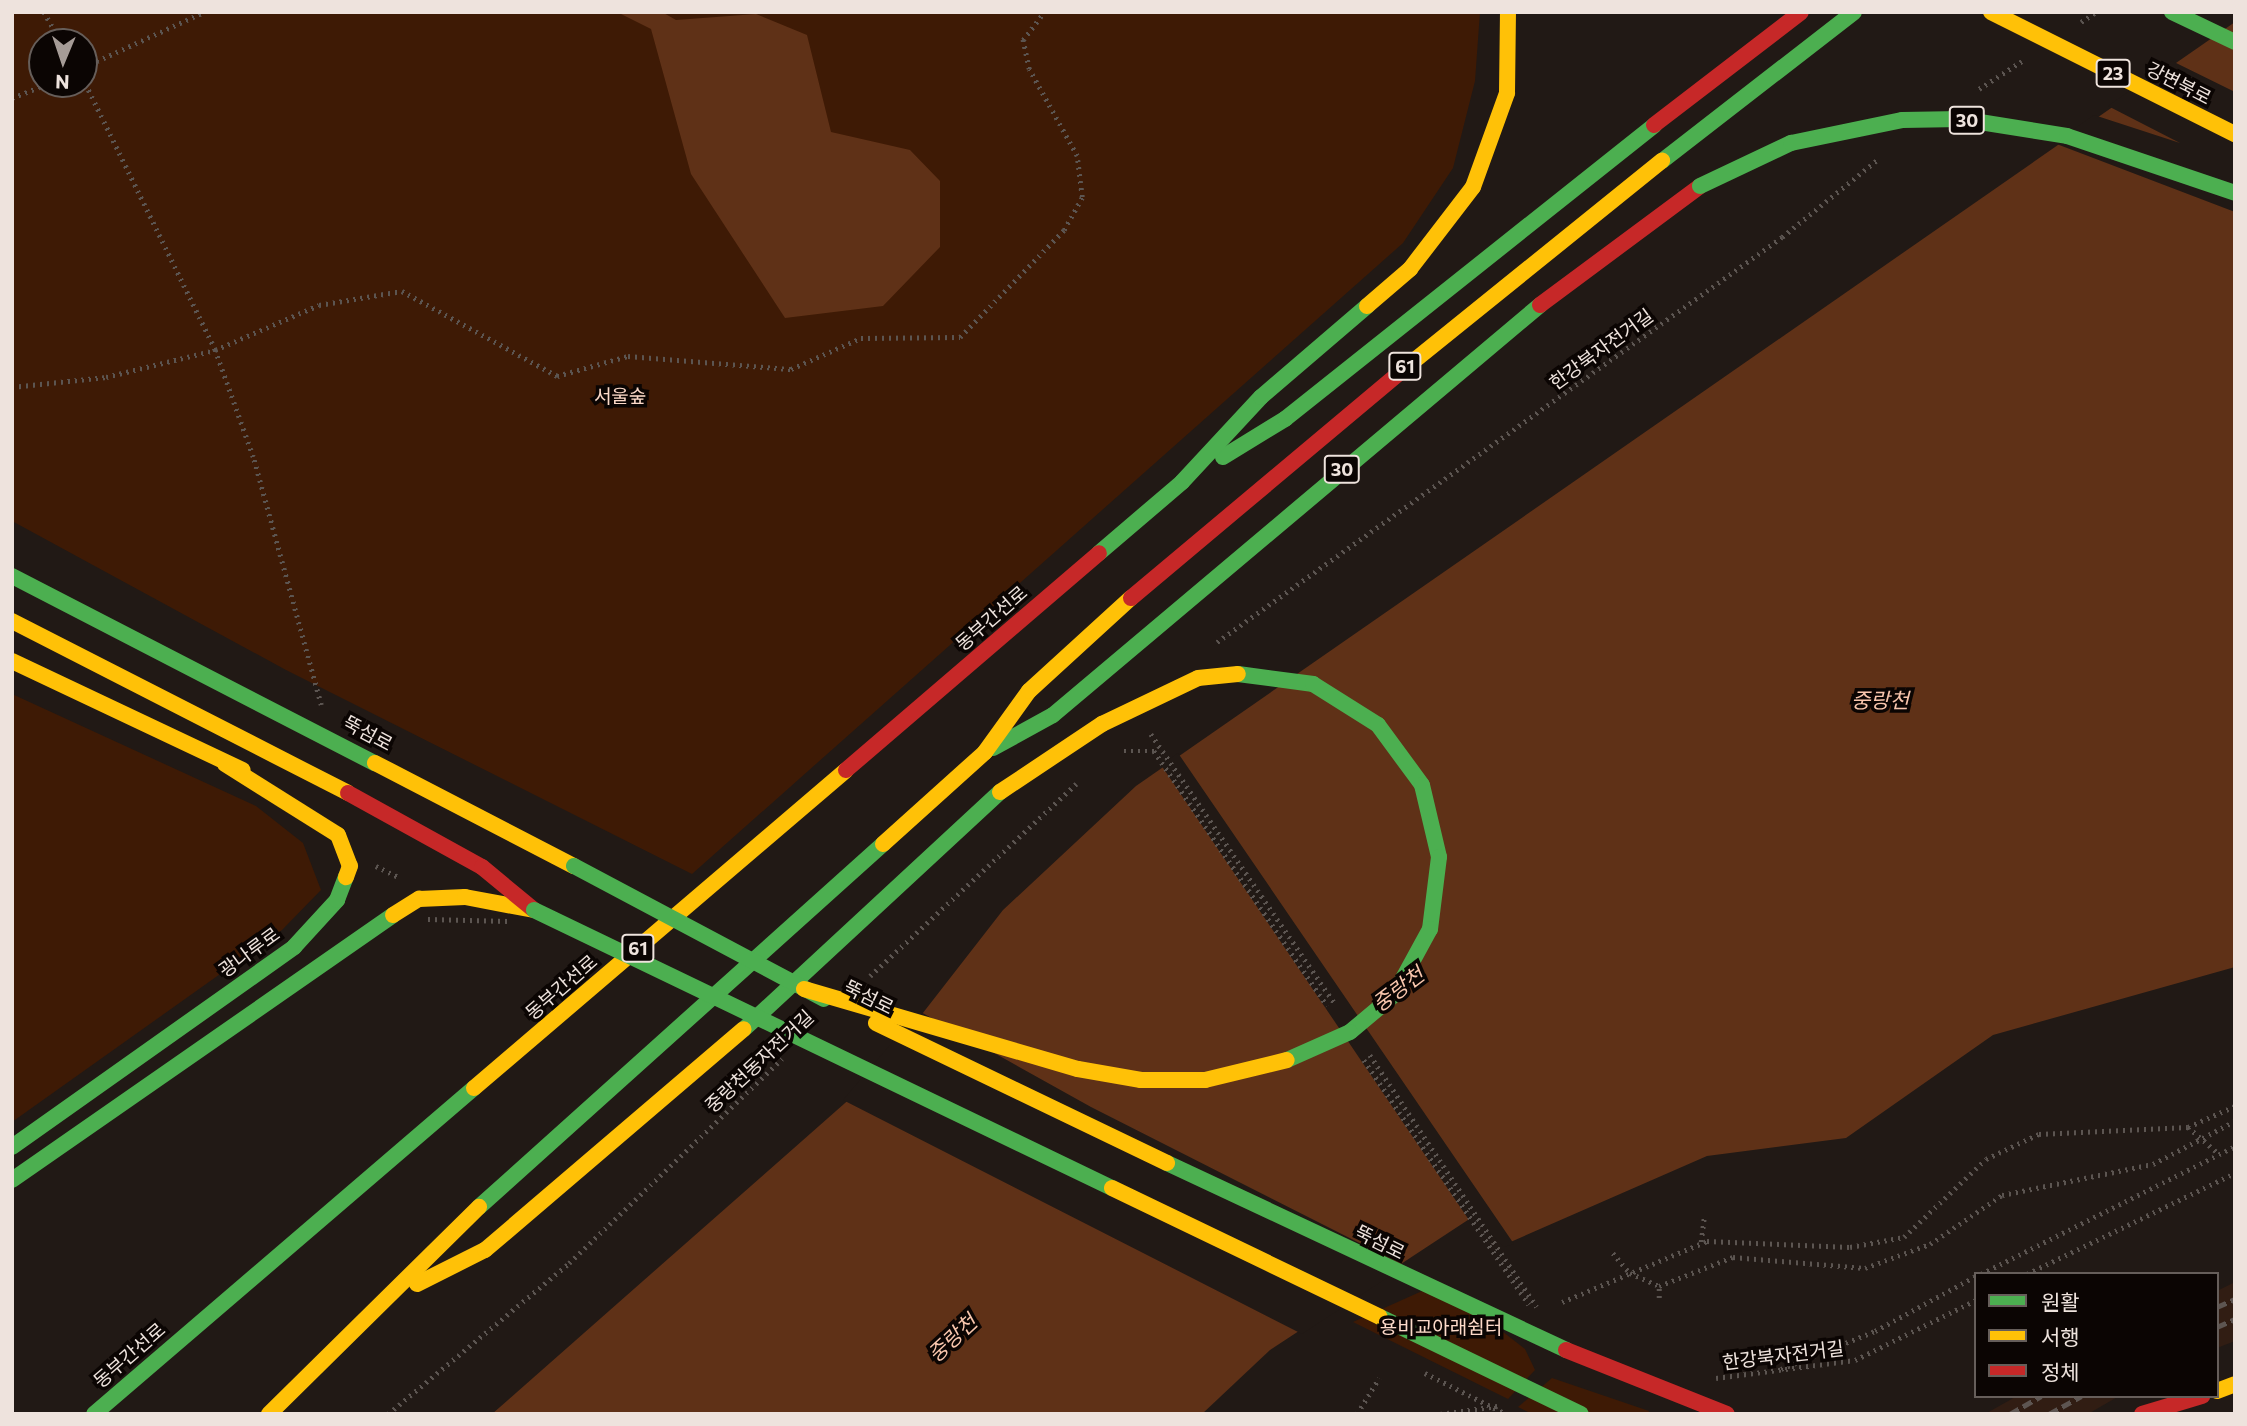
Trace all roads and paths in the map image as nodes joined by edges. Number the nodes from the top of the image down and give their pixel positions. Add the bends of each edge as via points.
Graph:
1 (44, 12) edge
2 (204, 12) edge
3 (1044, 12) edge
4 (1508, 12) edge
5 (1801, 12) edge
6 (1854, 12) edge
7 (1991, 12) edge
8 (2096, 12) edge
9 (2172, 12) edge
10 (2074, 27) dead end
11 (53, 28) edge
12 (2235, 42) edge
13 (2029, 56) dead end
14 (98, 61) edge
15 (1973, 93) dead end
16 (92, 98) edge
17 (2235, 134) edge
18 (1886, 152) dead end
19 (2235, 192) edge
20 (215, 351) junction
21 (12, 387) edge
22 (1182, 482) junction
23 (12, 576) edge
24 (12, 621) edge
25 (1206, 650) dead end
26 (12, 661) edge
27 (1153, 724) dead end
28 (329, 736) junction
29 (1140, 737) dead end
30 (1130, 741) dead end
31 (1113, 748) dead end
32 (1124, 751) dead end
33 (985, 752) junction
34 (225, 764) junction
35 (1083, 777) dead end
36 (534, 910) junction
37 (860, 985) dead end
38 (804, 989) junction
39 (1336, 1019) dead end
40 (790, 1051) dead end
41 (1359, 1053) dead end
42 (2235, 1106) edge
43 (2235, 1121) edge
44 (2188, 1126) junction
45 (2203, 1140) junction
46 (2235, 1146) edge
47 (12, 1147) edge
48 (2217, 1152) junction
49 (2235, 1172) edge
50 (12, 1180) edge
51 (1704, 1216) dead end
52 (1701, 1243) junction
53 (1613, 1253) dead end
54 (1985, 1272) edge
55 (2031, 1272) edge
56 (1630, 1273) junction
57 (1974, 1277) edge
58 (1659, 1286) junction
59 (390, 1297) junction
60 (1659, 1298) dead end
61 (1974, 1301) edge
62 (1562, 1302) dead end
63 (1536, 1315) dead end
64 (1774, 1371) junction
65 (1379, 1378) dead end
66 (1703, 1380) dead end
67 (2195, 1398) edge
68 (1505, 1404) dead end
69 (94, 1414) edge
70 (269, 1414) edge
71 (388, 1414) edge
72 (1357, 1414) edge
73 (1440, 1414) edge
74 (1581, 1414) edge
75 (1727, 1414) edge
76 (2141, 1414) edge

1 - 11 path
2 - 14 path
3 - 20 path via 1023,40 1025,50 1029,69 1077,156 1082,197 1064,230 960,337 861,338 791,369 628,356 557,376 402,291 319,305
4 - 22 main road, 61 via 1509,66 1500,118 1473,187 1451,219 1410,269 1261,397
5 - 22 main road via 1430,298 1285,419
6 - 33 main road, 61 via 1306,446 1029,691
7 - 17 main road, 강변북로 / 23, bridge
8 - 10 path
9 - 12 main road
13 - 15 path
16 - 20 path
18 - 25 path, 한강북자전거길 via 1782,237
19 - 33 main road, 30, bridge via 2067,136 1961,119 1902,120 1791,143 1700,186 1519,321 1053,715
20 - 21 path via 106,377
20 - 28 path via 253,457
22 - 69 main road, 동부간선로 / 61
23 - 28 main road, 뚝섬로
24 - 36 main road via 264,746 482,867
26 - 34 main road
27 - 29 path via 1151,734
28 - 38 main road, 뚝섬로, bridge
30 - 31 path
32 - 39 path via 1154,751
33 - 59 main road, 61 via 497,1189
34 - 36 main road via 295,787
34 - 47 main road, 광나루로 via 338,835 351,866 337,900 295,947
35 - 37 path
36 - 50 main road via 464,897 419,899 291,981
36 - 74 main road, bridge
38 - 59 main road, bridge via 1078,1069 1141,1080 1205,1080 1298,1057 1350,1032 1394,995 1430,929 1439,858 1422,785 1378,725 1313,684 1258,672 1198,678 1102,724 1000,792 686,1083 485,1251
38 - 75 main road, 뚝섬로, bridge via 1517,1331
40 - 71 path, 중랑천동자전거길 via 569,1263
41 - 63 path
42 - 44 path
43 - 45 path
44 - 45 path
44 - 52 path via 2039,1134 1986,1159 1904,1237 1850,1247
45 - 48 path
45 - 58 path via 2123,1173 2002,1195 1930,1244 1866,1268 1732,1257
46 - 48 path
48 - 54 path
49 - 55 path
51 - 52 path
52 - 56 path
53 - 56 path
56 - 58 path
56 - 62 path
57 - 64 path via 1875,1331
58 - 60 path
59 - 70 main road, 61
61 - 64 path, 한강북자전거길 via 1855,1360
64 - 66 path, 한강북자전거길
65 - 72 path
67 - 76 main road
68 - 73 path

